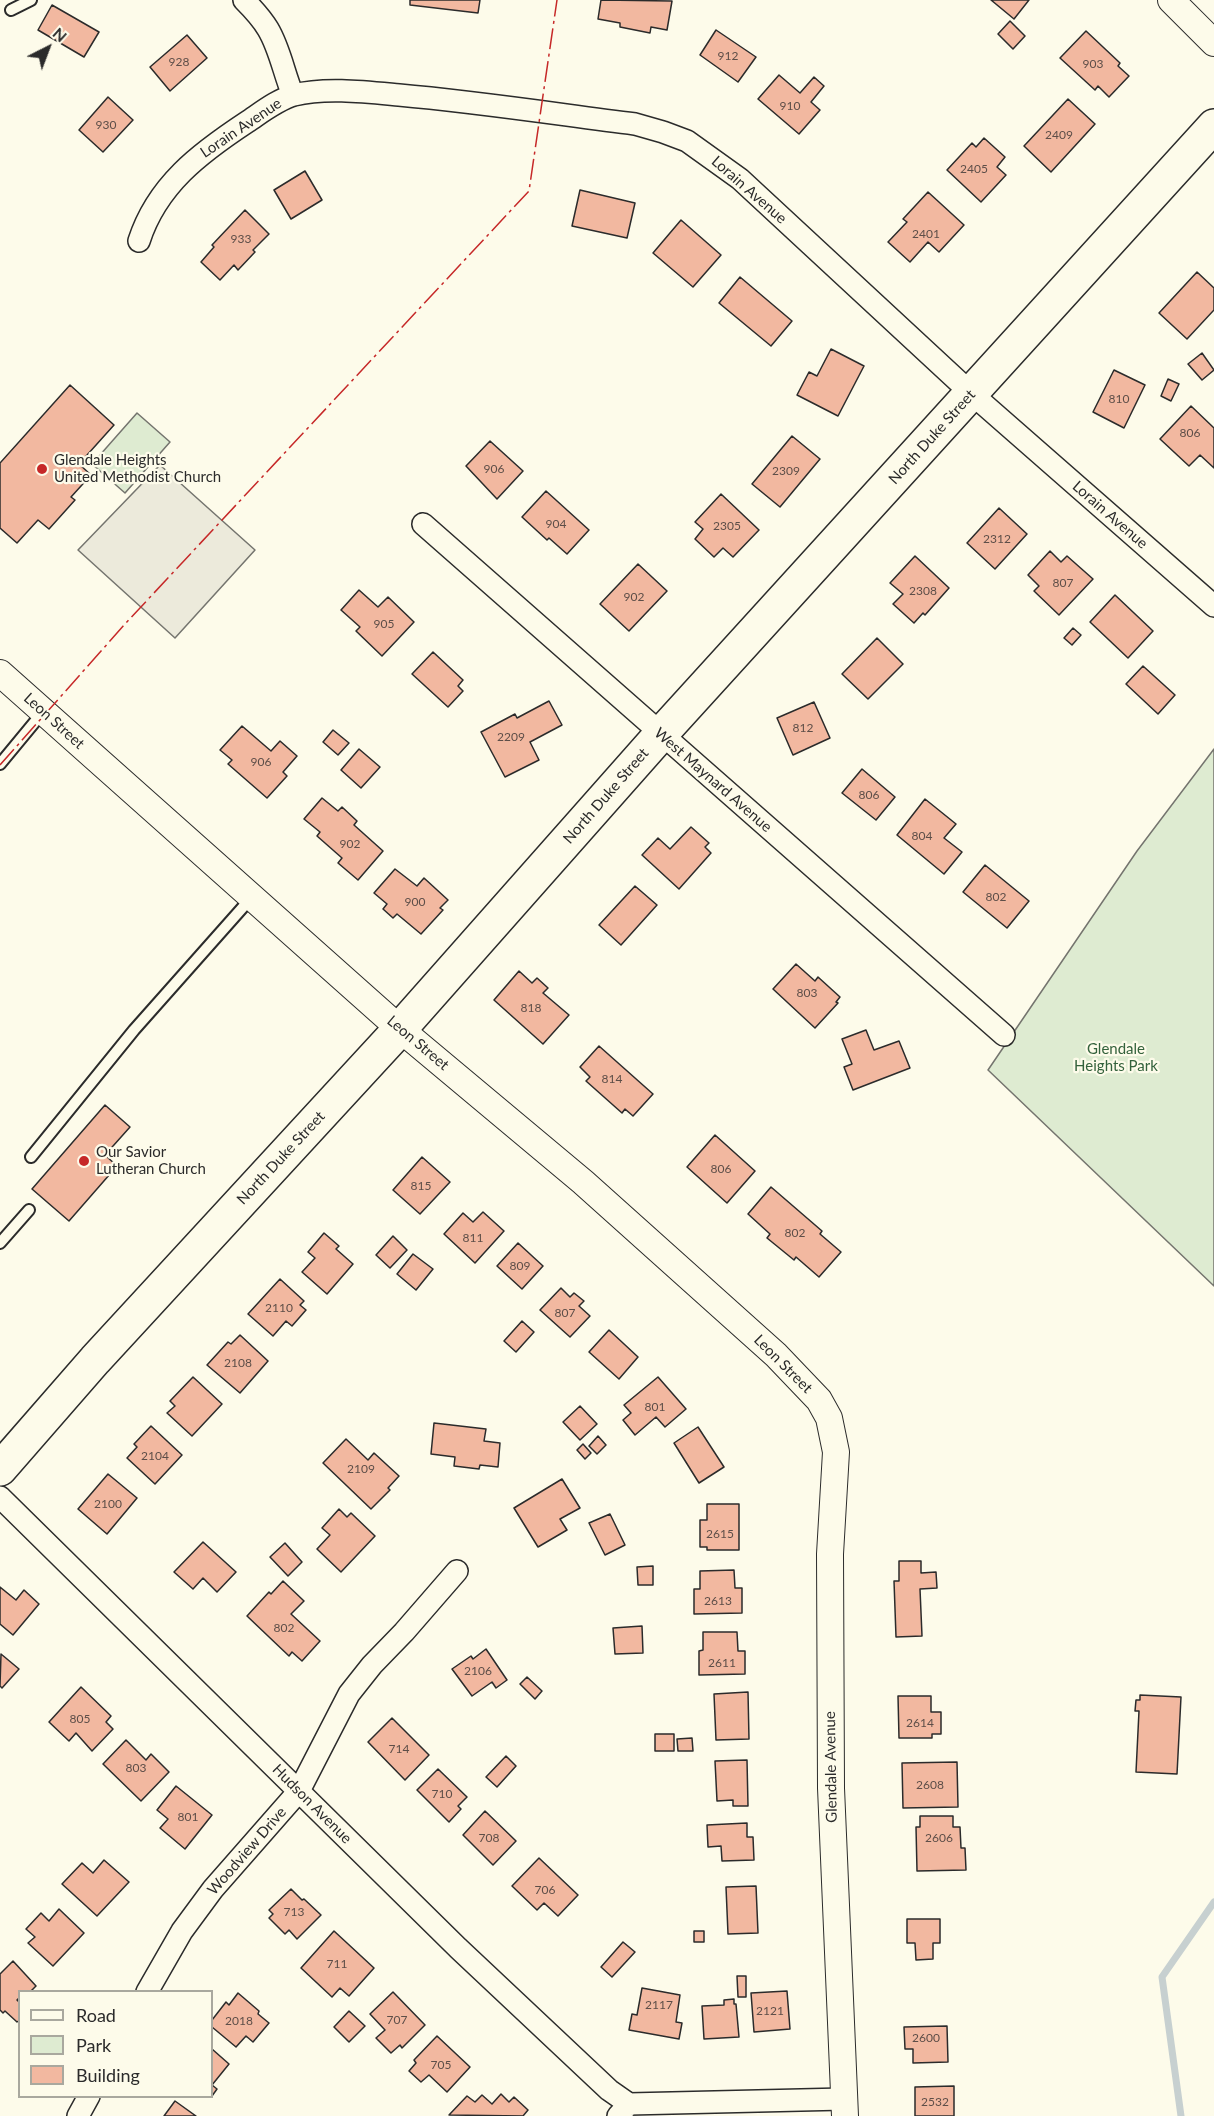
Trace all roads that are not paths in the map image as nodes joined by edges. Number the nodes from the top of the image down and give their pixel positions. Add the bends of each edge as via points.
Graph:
1 (31, 0) edge
2 (244, 0) edge
3 (1171, 0) edge
4 (11, 10) dead end
5 (1214, 43) edge
6 (293, 95) junction
7 (1214, 126) edge
8 (139, 241) dead end
9 (972, 394) junction
10 (423, 524) dead end
11 (1214, 606) edge
12 (0, 673) edge
13 (43, 711) junction
14 (661, 734) junction
15 (0, 764) edge
16 (252, 897) junction
17 (400, 1029) junction
18 (1004, 1035) dead end
19 (31, 1156) dead end
20 (29, 1210) dead end
21 (0, 1243) edge
22 (829, 1418) joint
23 (0, 1469) edge
24 (0, 1497) edge
25 (457, 1571) dead end
26 (299, 1791) junction
27 (148, 1990) edge
28 (88, 2098) edge
29 (844, 2107) edge
30 (624, 2110) edge
31 (78, 2116) edge

1 - 4 lane
2 - 6 street via 268,28
3 - 5 street
6 - 8 street, Lorain Avenue via 274,103 191,163 162,196
6 - 9 street, Lorain Avenue via 366,92 425,97 635,124 687,141 740,178
7 - 9 highway, North Duke Street
9 - 11 street, Lorain Avenue
9 - 14 highway, North Duke Street
10 - 14 street, West Maynard Avenue
12 - 13 street, Leon Street
13 - 15 lane
13 - 16 street, Leon Street
14 - 17 highway, North Duke Street
14 - 18 street, West Maynard Avenue
16 - 17 street, Leon Street
16 - 19 lane via 134,1030
17 - 22 street, Leon Street via 583,1182 767,1347 806,1384
17 - 23 highway, North Duke Street via 95,1360
20 - 21 lane
22 - 29 street, Glendale Avenue via 836,1452 830,1554 831,1776
24 - 26 street, Hudson Avenue
25 - 26 street, Woodview Drive via 349,1694
26 - 27 street, Woodview Drive via 213,1889 182,1931
26 - 30 street, Hudson Avenue via 609,2090
28 - 31 street
29 - 30 street

